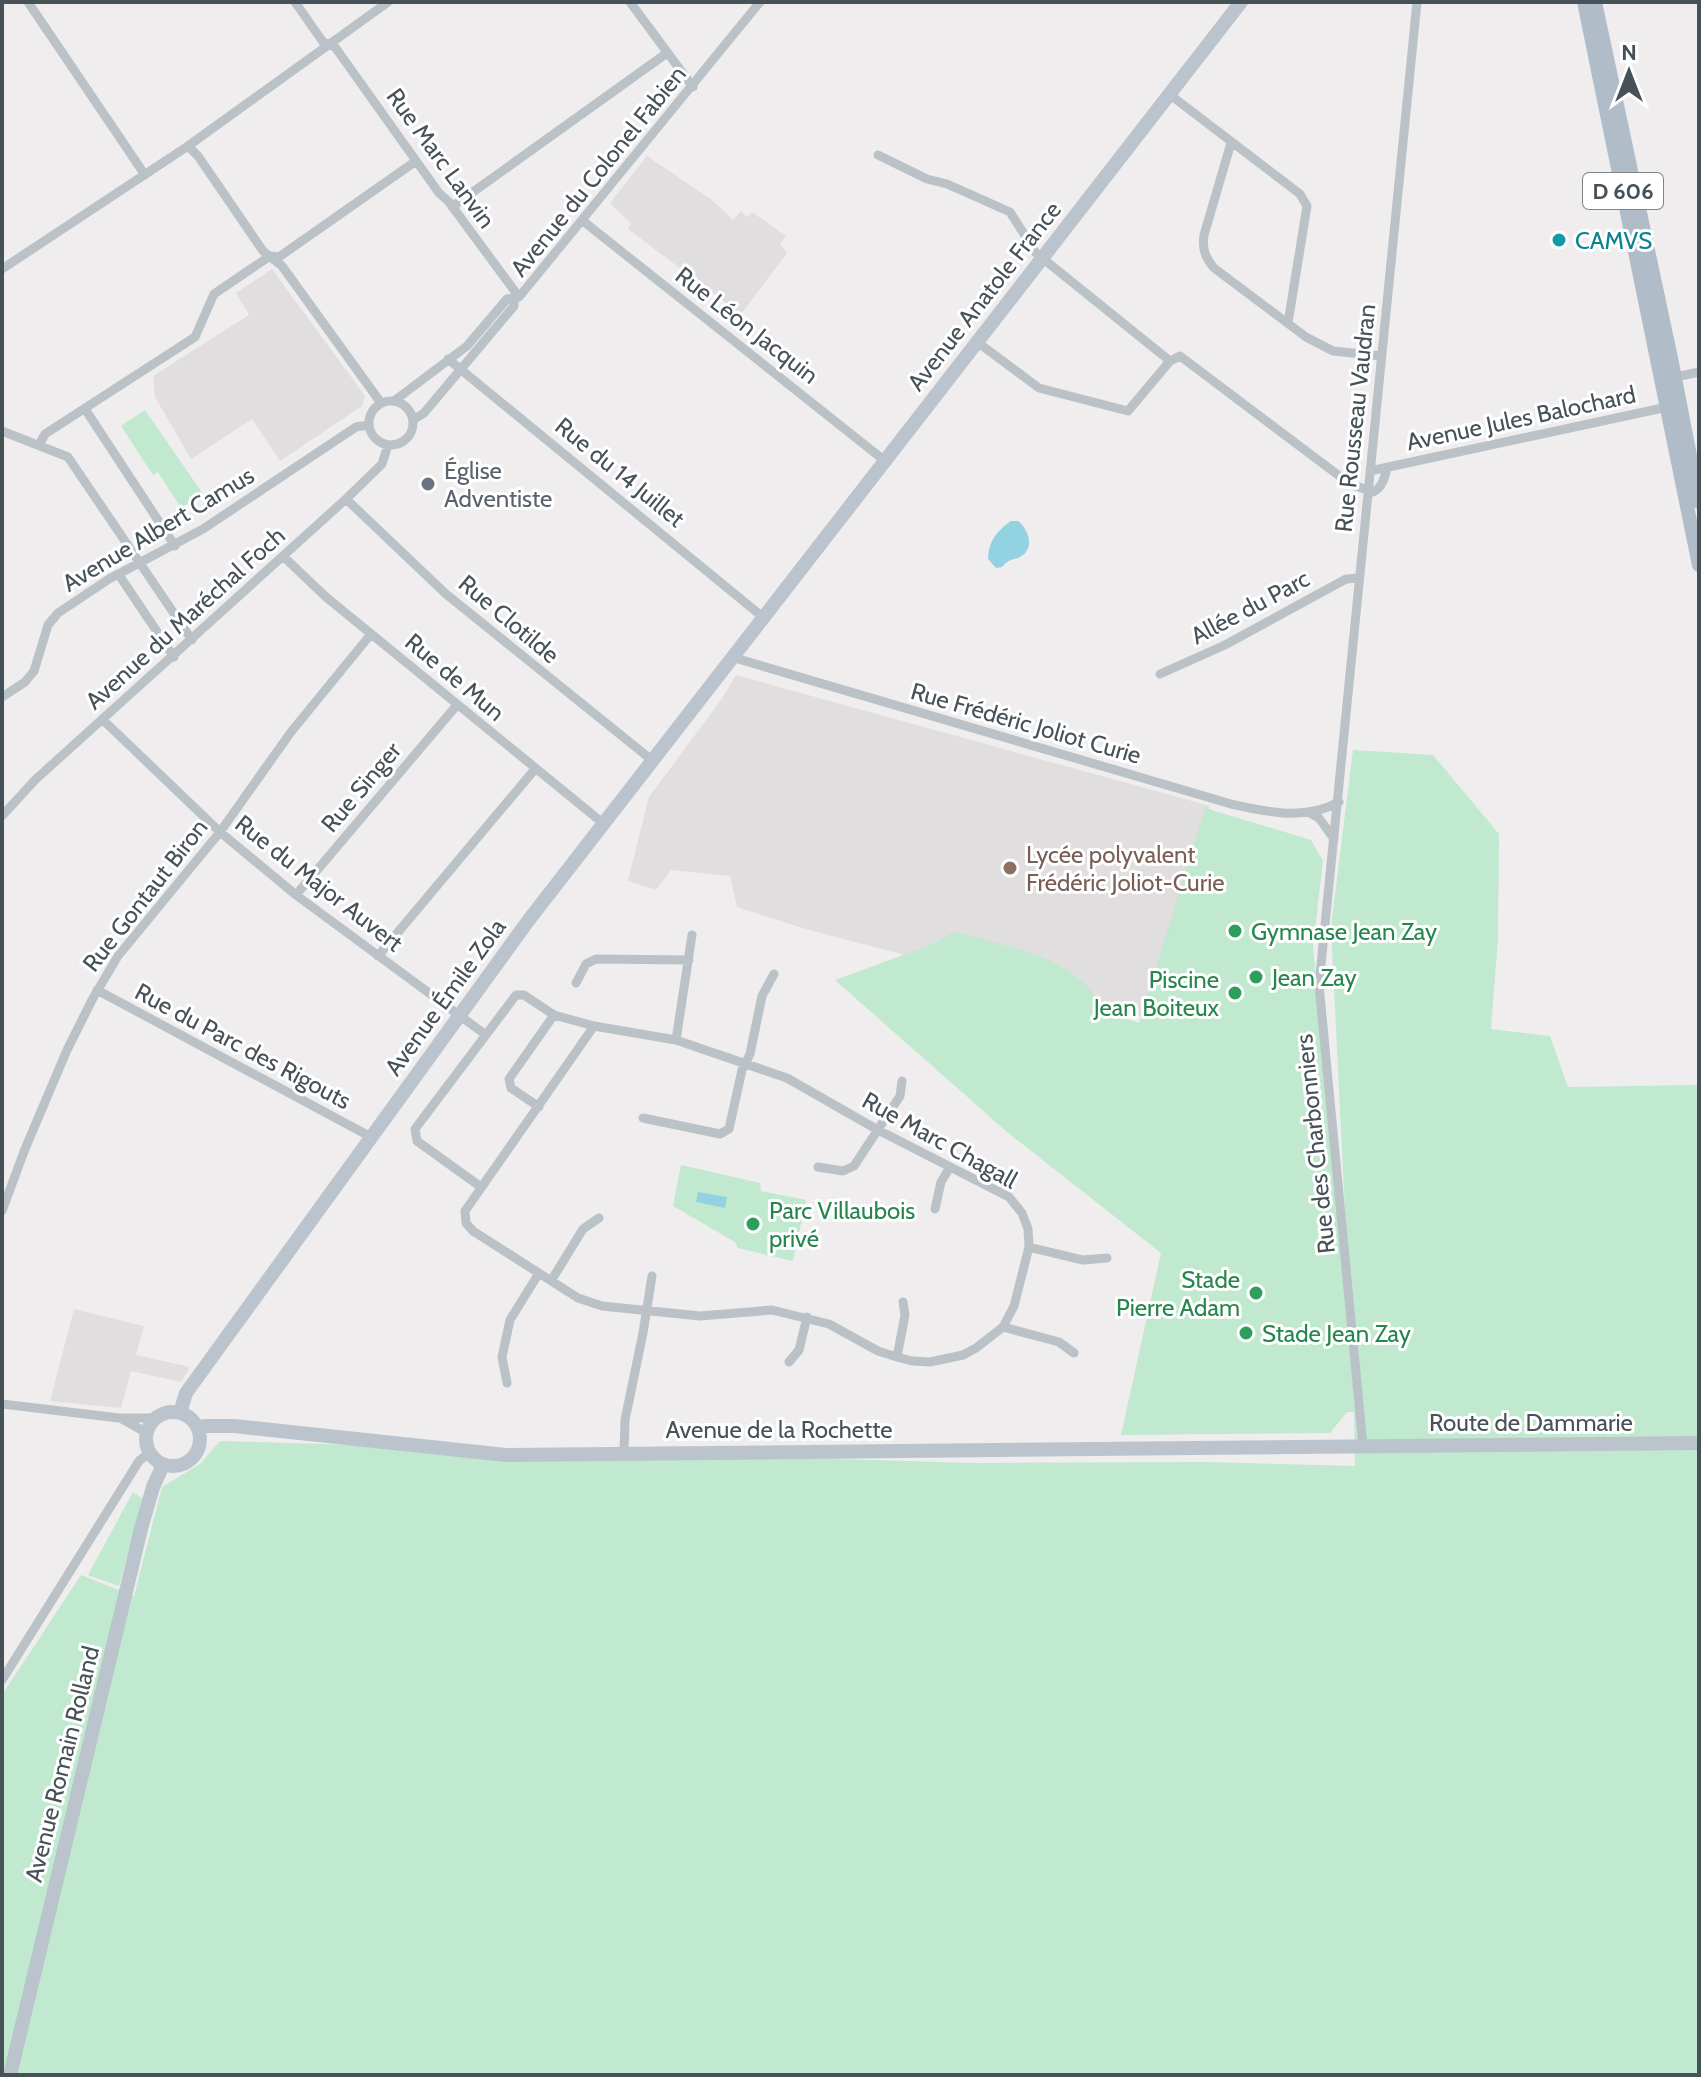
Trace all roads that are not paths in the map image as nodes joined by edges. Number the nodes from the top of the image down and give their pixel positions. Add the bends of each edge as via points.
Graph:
1 (28, 2) edge
2 (295, 2) edge
3 (388, 2) edge
4 (630, 2) edge
5 (760, 2) edge
6 (1241, 2) edge
7 (1417, 2) edge
8 (1584, 2) edge
9 (1595, 2) edge
10 (330, 45) junction
11 (667, 53) junction
12 (693, 87) junction
13 (1169, 94) junction
14 (1231, 143) junction
15 (188, 146) junction
16 (878, 155) dead end
17 (416, 161) junction
18 (145, 175) junction
19 (452, 207) junction
20 (583, 221) junction
21 (270, 256) junction
22 (1043, 258) junction
23 (2, 269) edge
24 (517, 298) junction
25 (1288, 323) junction
26 (977, 342) junction
27 (1381, 356) junction
28 (448, 359) junction
29 (1170, 361) junction
30 (463, 365) junction
31 (1699, 372) edge
32 (1667, 379) junction
33 (394, 401) junction
34 (381, 403) junction
35 (1681, 405) junction
36 (1665, 407) junction
37 (85, 409) junction
38 (413, 420) junction
39 (369, 425) junction
40 (58, 427) junction
41 (2, 431) edge
42 (39, 445) junction
43 (388, 445) junction
44 (55, 451) junction
45 (885, 461) junction
46 (1387, 467) junction
47 (1370, 471) junction
48 (1368, 491) junction
49 (346, 499) junction
50 (1699, 502) edge
51 (175, 546) junction
52 (284, 557) junction
53 (139, 563) junction
54 (1699, 565) edge
55 (119, 575) junction
56 (1359, 578) junction
57 (764, 618) junction
58 (371, 634) junction
59 (192, 640) junction
60 (174, 657) junction
61 (735, 658) junction
62 (1160, 674) dead end
63 (2, 697) edge
64 (457, 705) junction
65 (102, 719) junction
66 (653, 761) junction
67 (535, 769) junction
68 (1339, 802) junction
69 (1310, 813) junction
70 (2, 816) edge
71 (604, 824) junction
72 (220, 832) junction
73 (1335, 839) junction
74 (296, 895) junction
75 (692, 935) dead end
76 (378, 956) junction
77 (689, 960) junction
78 (774, 974) dead end
79 (576, 983) dead end
80 (97, 990) junction
81 (459, 1015) junction
82 (554, 1015) junction
83 (594, 1026) junction
84 (486, 1035) junction
85 (676, 1040) junction
86 (745, 1063) junction
87 (902, 1081) dead end
88 (539, 1107) junction
89 (643, 1118) dead end
90 (878, 1130) junction
91 (371, 1137) junction
92 (818, 1167) dead end
93 (950, 1167) junction
94 (481, 1187) junction
95 (935, 1209) dead end
96 (2, 1211) edge
97 (599, 1218) dead end
98 (1029, 1247) junction
99 (1107, 1258) dead end
100 (539, 1273) junction
101 (652, 1276) dead end
102 (551, 1281) junction
103 (903, 1302) dead end
104 (647, 1310) junction
105 (807, 1317) junction
106 (1003, 1327) junction
107 (1074, 1353) dead end
108 (897, 1357) junction
109 (789, 1362) dead end
110 (507, 1383) dead end
111 (2, 1404) edge
112 (180, 1413) junction
113 (119, 1418) junction
114 (157, 1418) junction
115 (198, 1429) junction
116 (147, 1433) junction
117 (1699, 1443) edge
118 (1363, 1446) junction
119 (150, 1452) junction
120 (624, 1452) junction
121 (163, 1465) junction
122 (2, 1680) edge
123 (10, 2075) edge

1 - 18 street
2 - 10 street, Rue Marc Lanvin
3 - 10 street
4 - 11 street
5 - 12 street, Avenue du Colonel Fabien
6 - 13 main road, Avenue Anatole France
7 - 27 street, Rue Rousseau Vaudran
8 - 32 main road, D 606
9 - 32 main road, D 606
10 - 15 street
10 - 17 street, Rue Marc Lanvin
11 - 12 street
11 - 19 street
12 - 20 street, Avenue du Colonel Fabien
13 - 14 street
13 - 22 main road, Avenue Anatole France
14 - 25 street via 1300,194 1307,206
14 - 25 street via 1202,248 1214,268
15 - 18 street
15 - 21 street
16 - 22 street via 1010,212
17 - 19 street, Rue Marc Lanvin
17 - 21 street via 279,257
18 - 23 street
19 - 24 street, Rue Marc Lanvin
20 - 24 street, Avenue du Colonel Fabien
20 - 45 street, Rue Léon Jacquin
21 - 34 street
21 - 37 street via 214,294 195,337
22 - 26 main road, Avenue Anatole France
22 - 29 street
24 - 28 street via 507,299 467,346
24 - 30 street, Avenue du Colonel Fabien
25 - 27 street via 1333,351
26 - 29 street via 1039,388 1128,411
26 - 45 main road, Avenue Anatole France
27 - 47 street, Rue Rousseau Vaudran
28 - 30 street, Rue du 14 Juillet
28 - 33 street
29 - 48 street via 1180,356 1350,484
30 - 38 street
30 - 57 street, Rue du 14 Juillet
31 - 32 street
32 - 35 main road, D 606
32 - 36 main road, D 606
33 - 34 street
33 - 38 street via 407,408
34 - 39 street
35 - 36 street, Avenue Jules Balochard
35 - 50 main road, D 606
36 - 46 street, Avenue Jules Balochard
36 - 54 main road, D 606
37 - 40 street
37 - 51 street
38 - 43 street via 406,439
39 - 43 street via 377,440
39 - 51 street, Avenue Albert Camus via 356,427
40 - 42 street
40 - 44 street
41 - 42 street
42 - 44 street
43 - 49 street, Avenue du Maréchal Foch via 382,464
44 - 53 street via 68,457
45 - 57 main road, Avenue Anatole France
46 - 47 street, Avenue Jules Balochard
46 - 48 street via 1378,490
47 - 48 street, Rue Rousseau Vaudran
48 - 56 street, Rue Rousseau Vaudran
49 - 52 street, Avenue du Maréchal Foch
49 - 66 street, Rue Clotilde via 446,594
51 - 53 street, Avenue Albert Camus
52 - 58 street, Rue de Mun
52 - 59 street, Avenue du Maréchal Foch
53 - 55 street, Avenue Albert Camus
53 - 59 street
55 - 60 street
55 - 63 street, Avenue Albert Camus via 51,619 34,671
56 - 62 street, Allée du Parc via 1346,579
56 - 68 street, Rue Rousseau Vaudran
57 - 61 main road, Avenue Émile Zola
58 - 64 street, Rue de Mun
58 - 72 street, Rue Gontaut Biron via 291,732
59 - 60 street, Avenue du Maréchal Foch
60 - 65 street, Avenue du Maréchal Foch
61 - 66 main road, Avenue Émile Zola
61 - 69 street, Rue Frédéric Joliot Curie via 1231,804
64 - 67 street, Rue de Mun
64 - 74 street, Rue Singer
65 - 70 street, Avenue du Maréchal Foch
65 - 72 street, Rue du Major Auvert
66 - 71 main road, Avenue Émile Zola
67 - 71 street, Rue de Mun
67 - 76 street
68 - 69 street, Rue Frédéric Joliot Curie
68 - 73 street, Rue Rousseau Vaudran
69 - 73 street
71 - 81 main road, Avenue Émile Zola
72 - 74 street, Rue du Major Auvert
72 - 80 street, Rue Gontaut Biron via 142,925
73 - 118 street, Rue des Charbonniers via 1319,985
74 - 76 street, Rue du Major Auvert
75 - 77 street
76 - 81 street, Rue du Major Auvert
77 - 79 street via 596,959 586,964
77 - 85 street
78 - 86 street via 762,996
80 - 91 street, Rue du Parc des Rigouts
80 - 96 street, Rue Gontaut Biron via 44,1102
81 - 84 street, Rue du Major Auvert
81 - 91 main road, Avenue Émile Zola
82 - 83 street, Rue Marc Chagall
82 - 84 street, Rue Marc Chagall via 516,995
82 - 88 street via 509,1079 511,1088
83 - 85 street, Rue Marc Chagall
83 - 88 street
84 - 94 street via 415,1129 417,1141
85 - 86 street, Rue Marc Chagall
86 - 89 street via 725,1133
86 - 90 street, Rue Marc Chagall via 787,1078
87 - 90 street via 900,1096
88 - 94 street
90 - 92 street via 848,1170
90 - 93 street, Rue Marc Chagall
91 - 112 main road, Avenue Émile Zola via 186,1393
93 - 95 street
93 - 98 street, Rue Marc Chagall via 1009,1197 1022,1213
94 - 100 street via 465,1211 468,1227
97 - 102 street via 583,1229
98 - 99 street via 1083,1260
98 - 106 street, Rue Marc Chagall via 1020,1288
100 - 102 street
100 - 110 street via 510,1320 502,1357
101 - 104 street
102 - 104 street via 602,1306
103 - 108 street
104 - 105 street via 700,1316 772,1310
104 - 120 street via 625,1420
105 - 108 street
105 - 109 street via 799,1350
106 - 107 street via 1059,1342
106 - 108 street via 976,1348 948,1359
111 - 113 street
112 - 114 main road
112 - 115 main road
113 - 114 street
113 - 116 street
114 - 116 main road
115 - 120 main road, Avenue de la Rochette via 234,1426 506,1455
115 - 121 main road via 200,1441 193,1458
116 - 119 main road
117 - 118 main road, Route de Dammarie
118 - 120 main road, Avenue de la Rochette
119 - 121 main road
119 - 122 street via 139,1461
121 - 123 main road, Avenue Romain Rolland via 141,1529

